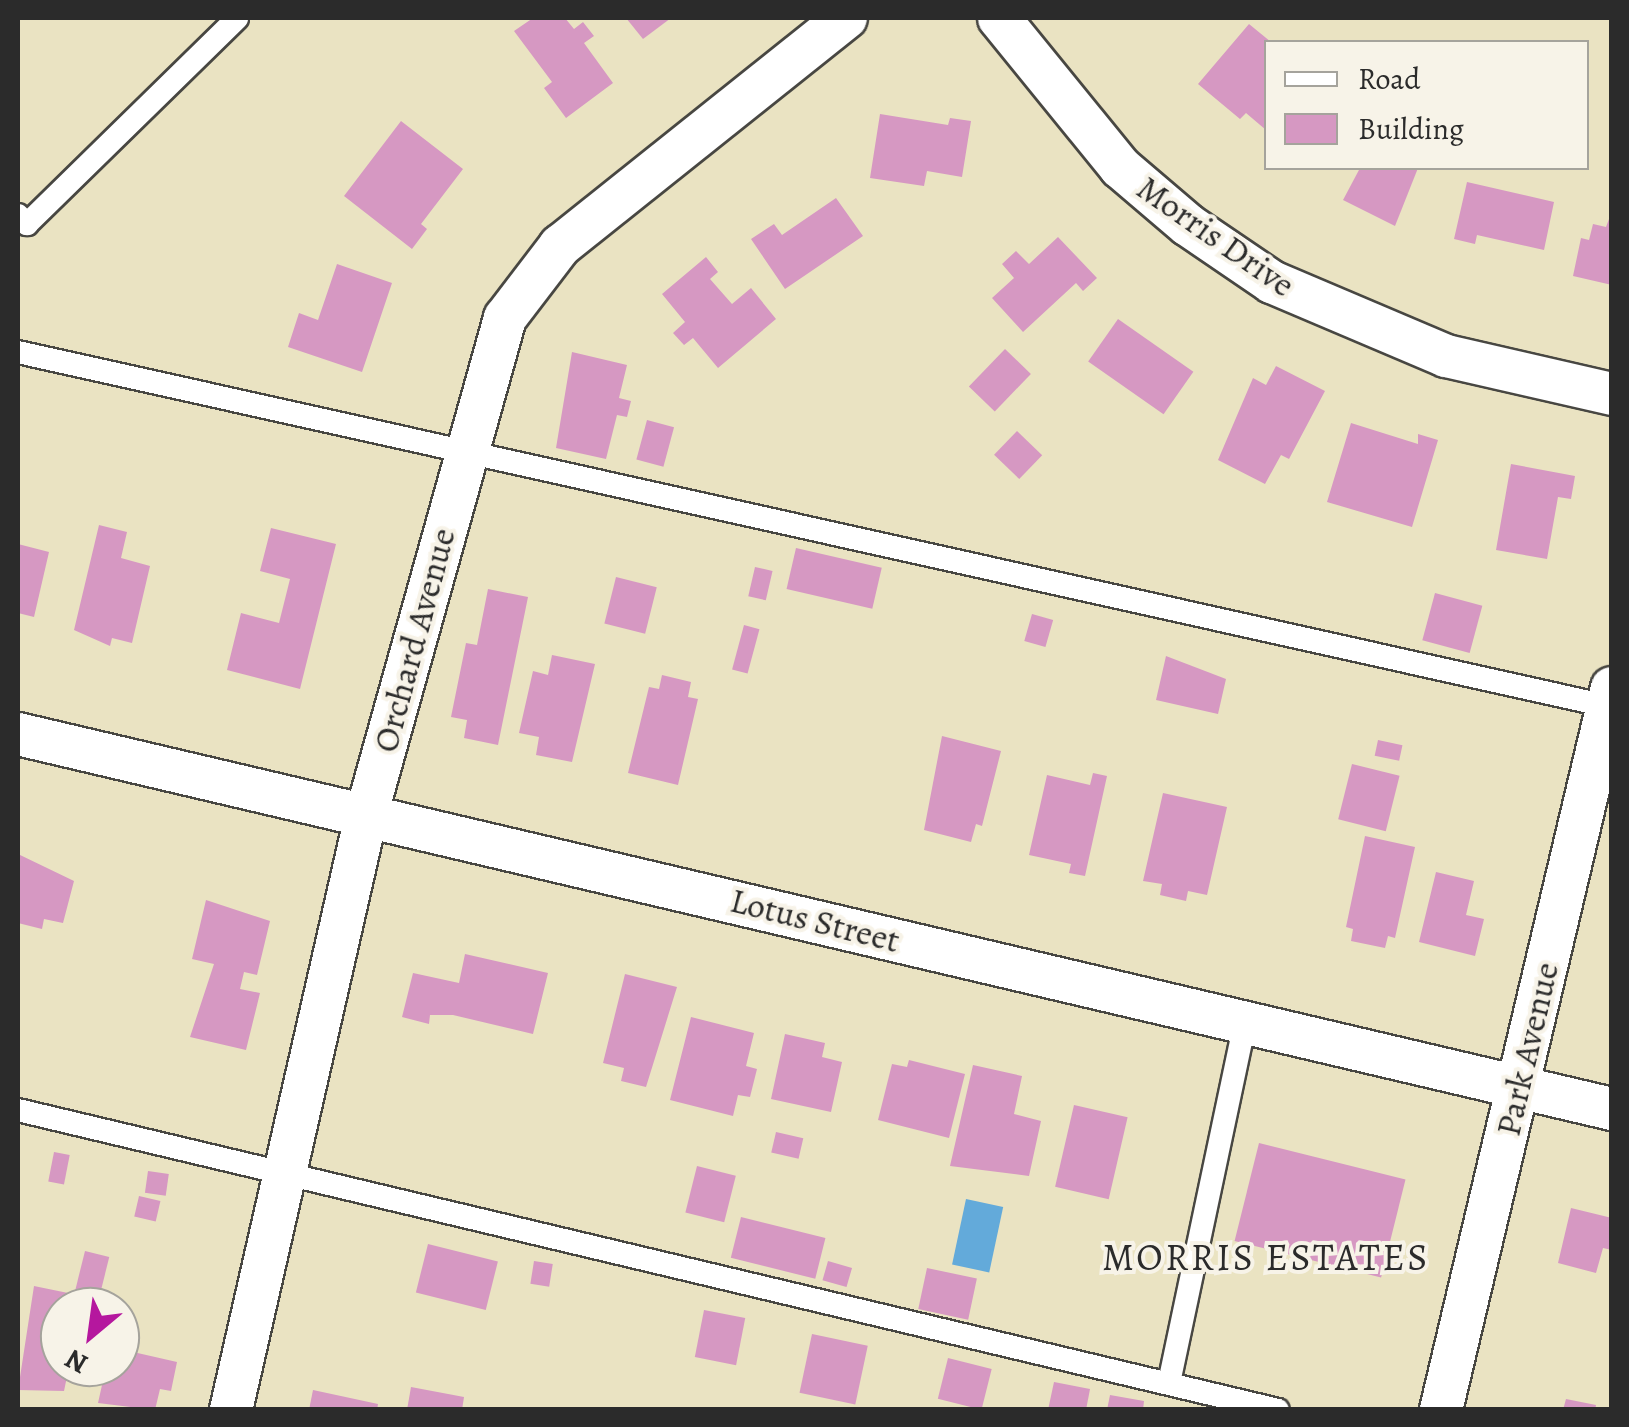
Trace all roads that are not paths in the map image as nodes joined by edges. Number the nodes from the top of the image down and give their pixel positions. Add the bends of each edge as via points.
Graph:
1 (237, 18) edge
2 (846, 18) edge
3 (1000, 18) edge
4 (18, 215) edge
5 (18, 352) edge
6 (1612, 394) edge
7 (465, 453) junction
8 (1610, 700) edge
9 (18, 734) edge
10 (368, 812) junction
11 (1245, 1023) junction
12 (1518, 1088) junction
13 (18, 1110) edge
14 (1612, 1110) edge
15 (282, 1170) junction
16 (1169, 1383) junction
17 (231, 1410) edge
18 (1278, 1410) edge
19 (1441, 1410) edge

1 - 4 lane via 27,224
2 - 7 street, Orchard Avenue via 560,246 505,318
3 - 6 street, Morris Drive via 1120,167 1188,226 1272,282 1446,356
5 - 7 lane
7 - 8 lane
7 - 10 street, Orchard Avenue
8 - 12 street, Park Avenue
9 - 10 street, Lotus Street
10 - 11 street, Lotus Street
10 - 15 street, Orchard Avenue
11 - 12 street, Lotus Street
11 - 16 lane
12 - 14 street, Lotus Street
12 - 19 street, Park Avenue
13 - 15 lane
15 - 16 lane
15 - 17 street, Orchard Avenue
16 - 18 lane

